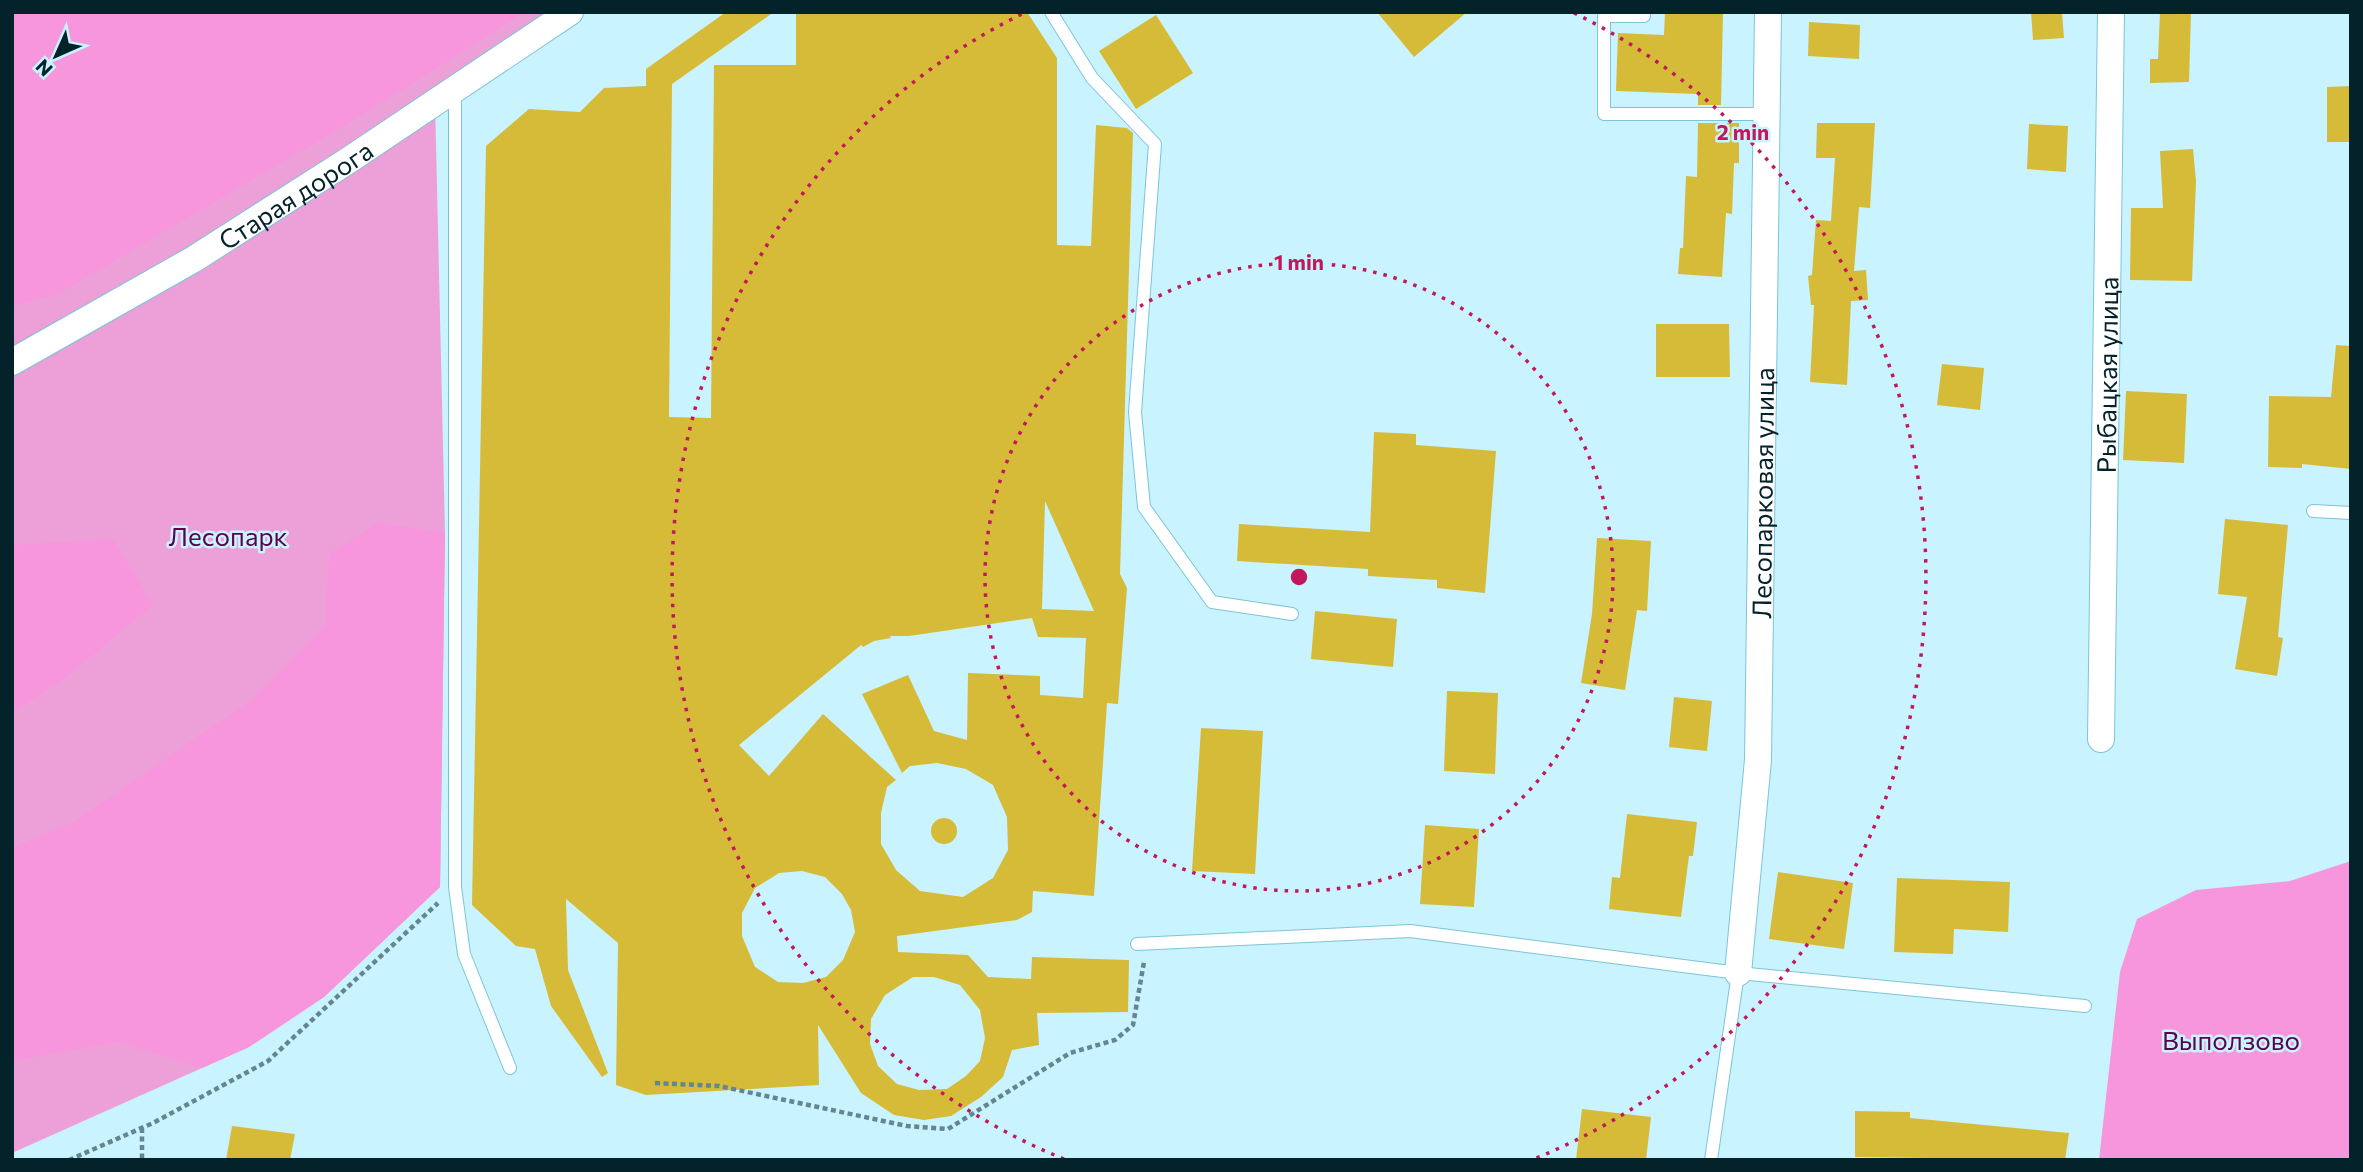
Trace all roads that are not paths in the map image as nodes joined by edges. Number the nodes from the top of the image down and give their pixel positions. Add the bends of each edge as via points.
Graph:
1 (570, 12) edge
2 (1051, 12) edge
3 (1644, 12) edge
4 (1768, 12) edge
5 (2111, 12) edge
6 (455, 86) junction
7 (1768, 114) junction
8 (12, 362) edge
9 (2312, 511) dead end
10 (2351, 513) edge
11 (1292, 614) dead end
12 (2101, 739) dead end
13 (1141, 944) road end
14 (1738, 973) junction
15 (2085, 1006) dead end
16 (510, 1068) dead end
17 (1712, 1160) edge

1 - 6 street, Старая дорога
2 - 11 lane via 1092,78 1155,144 1135,412 1144,507 1212,602
3 - 7 lane via 1644,16 1604,16 1604,114
4 - 7 street, Лесопарковая улица
5 - 12 street, Рыбацкая улица
6 - 8 street, Старая дорога via 194,259
6 - 16 lane via 455,887 464,954
7 - 14 street, Лесопарковая улица via 1758,760
9 - 10 lane
13 - 14 lane via 1410,932
14 - 15 lane
14 - 17 lane

